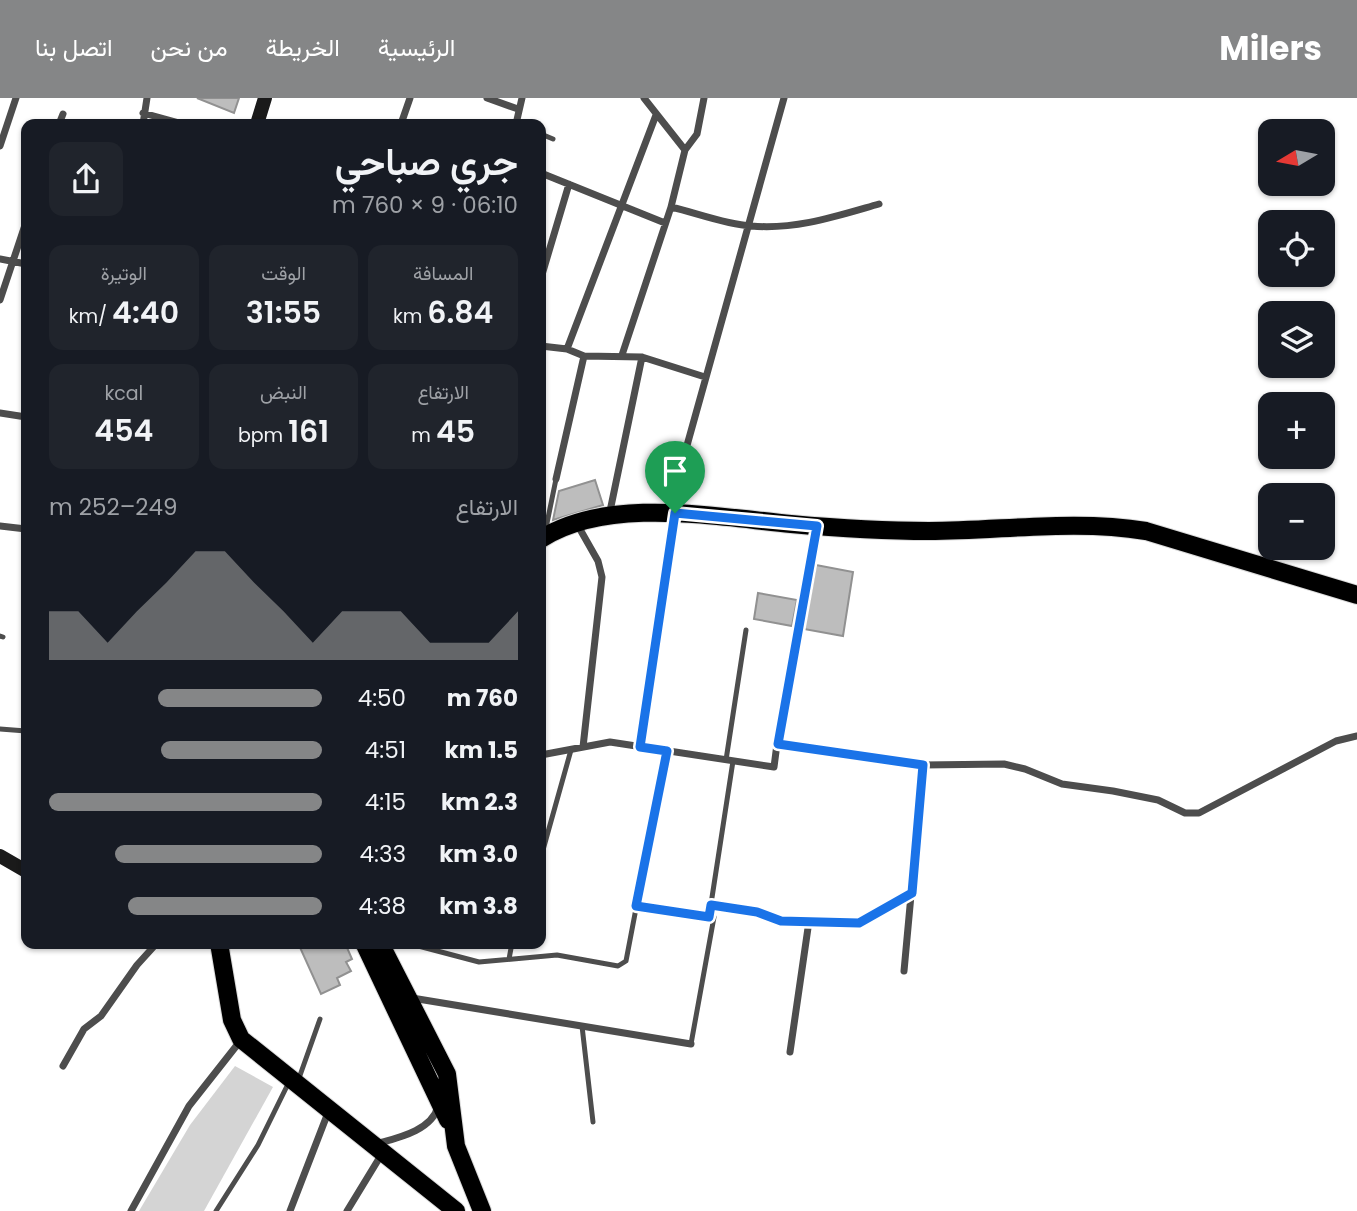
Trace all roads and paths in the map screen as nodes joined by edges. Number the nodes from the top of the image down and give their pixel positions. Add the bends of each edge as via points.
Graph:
1 (16, 98) edge
2 (147, 98) edge
3 (265, 98) edge
4 (410, 98) edge
5 (487, 98) edge
6 (522, 98) edge
7 (644, 98) edge
8 (704, 98) edge
9 (784, 98) edge
10 (518, 109) junction
11 (143, 113) junction
12 (63, 114) dead end
13 (656, 115) junction
14 (61, 119) edge
15 (143, 119) edge
16 (165, 119) edge
17 (259, 119) edge
18 (403, 119) edge
19 (517, 119) edge
20 (546, 136) edge
21 (553, 139) dead end
22 (0, 146) edge
23 (685, 150) junction
24 (546, 175) edge
25 (569, 184) junction
26 (879, 204) dead end
27 (621, 205) junction
28 (671, 207) junction
29 (665, 223) junction
30 (748, 226) junction
31 (21, 237) edge
32 (0, 259) edge
33 (13, 261) junction
34 (546, 261) edge
35 (21, 263) edge
36 (0, 300) edge
37 (546, 347) edge
38 (567, 349) junction
39 (622, 355) junction
40 (584, 356) junction
41 (642, 357) junction
42 (705, 377) junction
43 (0, 413) edge
44 (21, 416) edge
45 (556, 479) joint
46 (675, 513) junction
47 (609, 517) junction
48 (546, 524) edge
49 (577, 524) junction
50 (0, 526) edge
51 (817, 526) junction
52 (21, 528) edge
53 (546, 537) edge
54 (1357, 595) edge
55 (746, 630) dead end
56 (0, 729) edge
57 (21, 731) edge
58 (1357, 736) edge
59 (778, 744) junction
60 (583, 747) junction
61 (640, 747) junction
62 (571, 750) junction
63 (667, 751) junction
64 (546, 754) edge
65 (729, 760) junction
66 (923, 765) junction
67 (546, 839) edge
68 (0, 856) edge
69 (21, 868) edge
70 (912, 893) junction
71 (711, 905) junction
72 (636, 906) junction
73 (709, 917) junction
74 (809, 921) junction
75 (152, 949) edge
76 (220, 949) edge
77 (367, 949) edge
78 (383, 949) edge
79 (430, 949) edge
80 (511, 949) edge
81 (509, 960) junction
82 (904, 971) dead end
83 (408, 998) junction
84 (320, 1019) dead end
85 (582, 1026) junction
86 (241, 1039) junction
87 (691, 1044) joint
88 (790, 1052) dead end
89 (63, 1066) dead end
90 (294, 1081) junction
91 (439, 1100) junction
92 (330, 1108) junction
93 (593, 1122) dead end
94 (455, 1136) junction
95 (379, 1148) junction
96 (131, 1211) edge
97 (216, 1211) edge
98 (290, 1211) edge
99 (347, 1211) edge
100 (456, 1211) edge
101 (482, 1211) edge

1 - 22 street
2 - 11 street
3 - 17 main road
4 - 18 street
5 - 10 street
6 - 10 street
7 - 13 street
8 - 23 street via 697,134
9 - 30 street
10 - 19 street
11 - 15 street
11 - 16 street
12 - 14 street
13 - 23 street
13 - 27 street
20 - 21 lane
23 - 28 street
24 - 25 street
25 - 27 street
25 - 34 street
26 - 30 street via 811,224
27 - 29 street
27 - 38 street
28 - 29 street
28 - 30 street
29 - 39 street
30 - 42 street
31 - 33 street
32 - 33 street
33 - 35 street
33 - 36 street
37 - 38 street
38 - 40 street
39 - 40 street
39 - 41 street
40 - 45 street
41 - 42 street
41 - 47 street
42 - 46 street
43 - 44 street
45 - 48 lane
46 - 47 main road
46 - 51 main road
46 - 61 street
47 - 49 main road
49 - 53 main road
49 - 60 street via 602,577
50 - 52 street
51 - 54 main road via 928,531 1113,526 1146,531
51 - 59 street
55 - 65 lane
56 - 57 lane
58 - 66 street via 1336,741 1199,813 1185,813 1158,800 1062,784 1004,764
59 - 65 street via 774,766
59 - 66 street
60 - 61 street via 610,742
60 - 62 street
61 - 63 street
62 - 64 street
62 - 67 lane
63 - 65 street
63 - 72 lane
65 - 71 lane
66 - 70 street
68 - 69 main road
70 - 74 street via 859,923
70 - 82 street
71 - 73 lane
71 - 74 street via 781,921
72 - 73 lane
72 - 81 lane via 626,961 618,966 557,954
73 - 87 lane via 714,917
74 - 88 street
75 - 89 street via 101,1016 84,1029
76 - 86 main road via 232,1020
77 - 91 main road
78 - 83 main road
79 - 81 lane via 479,962
80 - 81 lane
83 - 85 street
83 - 94 main road via 447,1074
84 - 90 lane
85 - 87 street
85 - 93 lane
86 - 90 main road
86 - 96 street via 189,1106
90 - 92 main road
90 - 97 lane
91 - 94 main road
91 - 95 street via 437,1112 426,1124
92 - 95 main road
92 - 98 street
94 - 101 main road via 464,1172
95 - 99 street
95 - 100 main road

